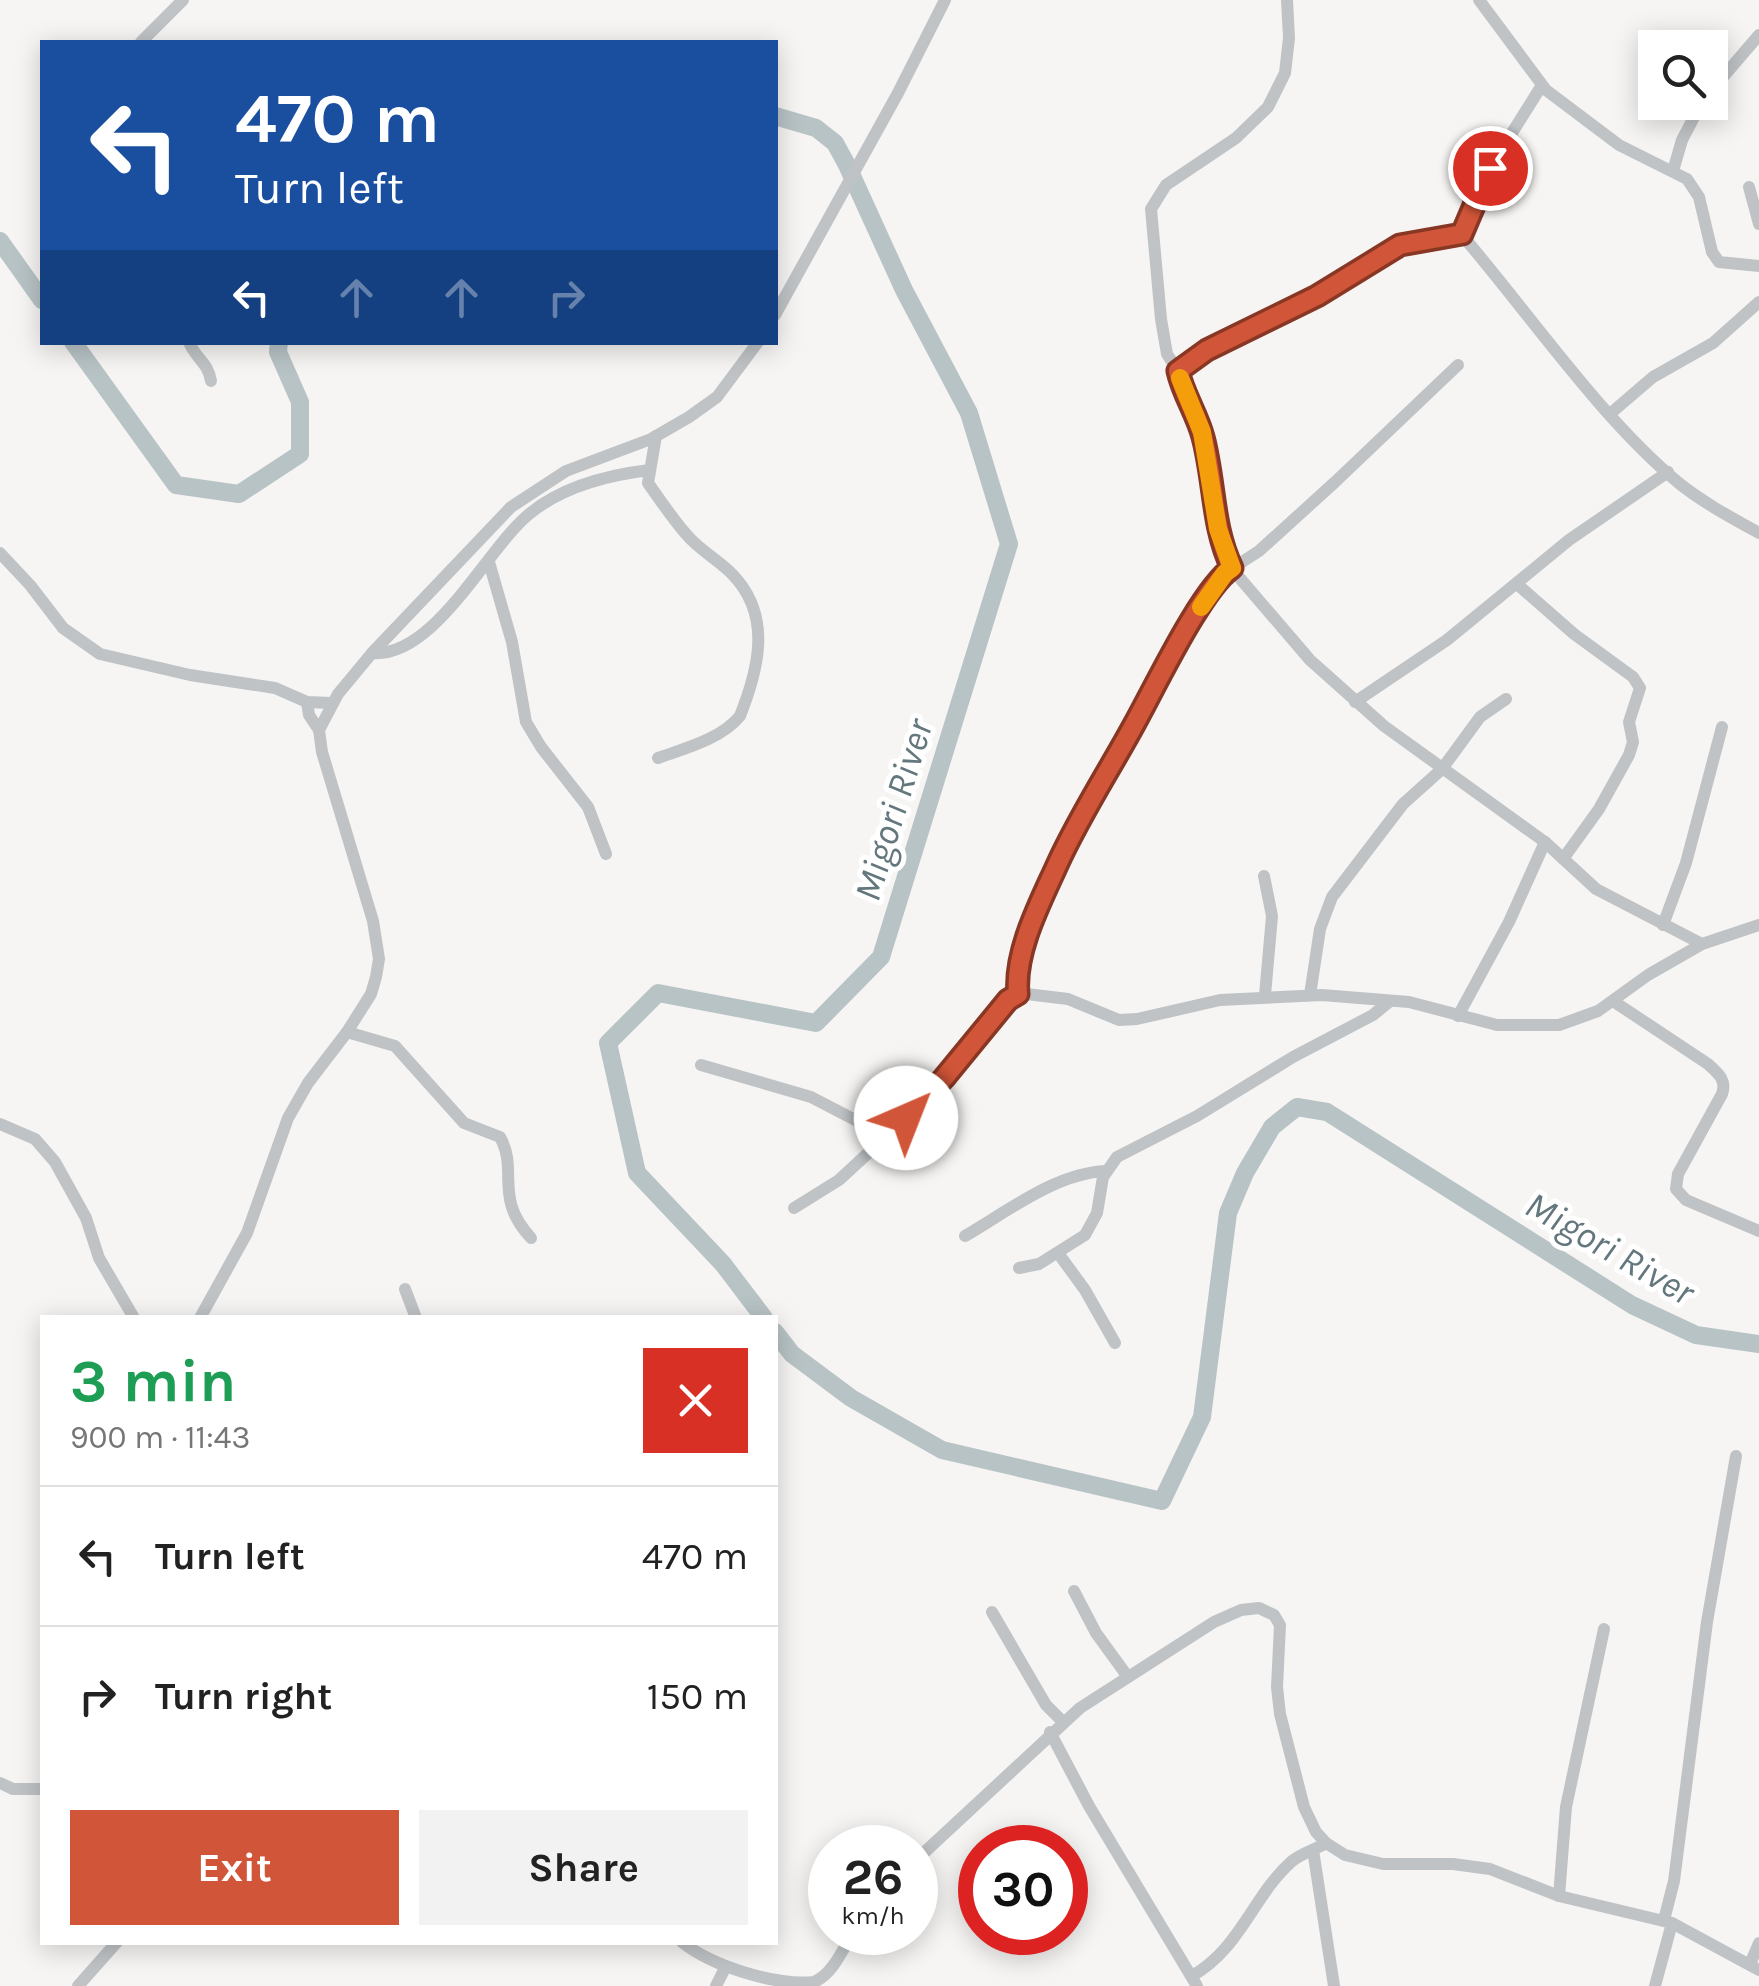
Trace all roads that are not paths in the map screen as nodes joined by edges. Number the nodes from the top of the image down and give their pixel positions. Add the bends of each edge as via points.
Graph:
1 (183, 0) edge
2 (945, 0) edge
3 (1286, 0) edge
4 (1479, 0) edge
5 (1759, 35) edge
6 (143, 40) edge
7 (1728, 71) edge
8 (1542, 85) junction
9 (1693, 120) edge
10 (1673, 171) junction
11 (1749, 187) dead end
12 (1759, 224) edge
13 (1462, 234) junction
14 (1759, 266) edge
15 (1759, 302) edge
16 (778, 310) edge
17 (191, 345) edge
18 (756, 345) edge
19 (1458, 365) dead end
20 (1178, 371) junction
21 (210, 381) dead end
22 (1611, 414) junction
23 (656, 436) junction
24 (650, 470) junction
25 (1668, 472) junction
26 (1759, 533) edge
27 (0, 553) edge
28 (489, 562) junction
29 (1232, 568) junction
30 (1517, 584) junction
31 (372, 652) junction
32 (1506, 699) dead end
33 (307, 702) junction
34 (1356, 702) junction
35 (331, 703) junction
36 (1722, 727) dead end
37 (319, 730) junction
38 (658, 758) dead end
39 (1442, 768) junction
40 (1545, 842) junction
41 (606, 854) dead end
42 (1563, 859) junction
43 (1264, 876) dead end
44 (1663, 925) junction
45 (1759, 925) edge
46 (1702, 944) junction
47 (1018, 994) junction
48 (1265, 995) junction
49 (1310, 995) junction
50 (1390, 1000) junction
51 (1612, 1000) junction
52 (1458, 1016) junction
53 (347, 1032) junction
54 (701, 1065) dead end
55 (0, 1124) edge
56 (886, 1136) junction
57 (1106, 1170) junction
58 (794, 1208) dead end
59 (1759, 1232) edge
60 (965, 1236) dead end
61 (531, 1238) dead end
62 (1058, 1253) junction
63 (1020, 1268) dead end
64 (405, 1289) dead end
65 (132, 1315) edge
66 (202, 1315) edge
67 (415, 1315) edge
68 (1115, 1343) dead end
69 (1736, 1456) dead end
70 (1074, 1591) dead end
71 (992, 1612) dead end
72 (1604, 1629) dead end
73 (1128, 1676) junction
74 (1062, 1721) junction
75 (1050, 1732) junction
76 (0, 1783) edge
77 (40, 1789) edge
78 (938, 1839) edge
79 (1320, 1847) junction
80 (1559, 1896) junction
81 (1668, 1921) junction
82 (1759, 1943) edge
83 (114, 1945) edge
84 (686, 1945) edge
85 (839, 1955) edge
86 (1754, 1967) edge
87 (724, 1970) junction
88 (1195, 1981) edge
89 (814, 1985) edge
90 (78, 1986) edge
91 (716, 1986) edge
92 (1334, 1986) edge
93 (1655, 1986) edge

1 - 6 street
2 - 16 street
3 - 20 street via 1285,73 1268,107 1245,131 1166,185 1151,209 1161,319
4 - 8 street
5 - 7 street
8 - 10 street via 1619,145
8 - 13 street via 1504,142
9 - 10 street
10 - 14 street via 1699,198 1718,262
11 - 12 street
13 - 20 street via 1400,245
13 - 22 street
15 - 22 street via 1713,344 1653,377
17 - 21 street via 208,366
18 - 23 street via 717,397
19 - 29 street via 1260,550
20 - 29 street via 1202,432 1218,529
22 - 25 street
23 - 24 street
23 - 31 street via 566,471 511,507
24 - 28 street via 603,477 555,497 526,517
24 - 38 street via 648,483 687,535 735,577 760,629 734,724
25 - 26 street
25 - 30 street
27 - 33 street via 63,628 100,654 275,688
28 - 31 street via 449,610 409,642 392,653
28 - 41 street via 526,722 588,806
29 - 34 street via 1310,660
29 - 47 street via 1186,631 1059,860 1026,945
30 - 34 street
30 - 42 street via 1640,688 1629,722 1629,755
31 - 35 street
32 - 39 street via 1480,717
33 - 35 street
33 - 37 street
34 - 39 street
35 - 37 street
36 - 44 street
37 - 53 street via 378,944 370,994
39 - 40 street
39 - 49 street via 1403,804 1332,897
40 - 42 street
40 - 52 street
42 - 44 street via 1596,889
43 - 48 street via 1272,916
44 - 46 street
45 - 46 street
46 - 51 street
47 - 48 street via 1068,998 1119,1020
47 - 56 street
48 - 49 street
49 - 50 street
50 - 52 street
50 - 57 street via 1198,1116 1117,1156
51 - 52 street via 1559,1025 1496,1025
51 - 59 street via 1721,1076 1722,1094 1676,1189 1686,1200
53 - 61 street via 395,1046 464,1123 500,1138 510,1206
53 - 66 street via 288,1118 247,1233
54 - 56 street via 811,1097
55 - 65 street via 49,1153
56 - 58 street via 830,1187
57 - 60 street via 1066,1180
57 - 62 street via 1090,1227
62 - 63 street
62 - 68 street
64 - 67 street
69 - 81 street
70 - 73 street
71 - 74 street via 1046,1706
72 - 80 street via 1566,1807
73 - 74 street
73 - 79 street via 1241,1610 1274,1615 1280,1625 1280,1714
74 - 75 street
75 - 78 street
75 - 88 street
76 - 77 street
79 - 80 street via 1383,1864 1490,1869
79 - 88 street via 1290,1863
79 - 92 street
80 - 81 street
81 - 86 street
81 - 93 street
82 - 86 street
83 - 90 street
84 - 87 street
85 - 89 street
87 - 89 street via 772,1984
87 - 91 street

